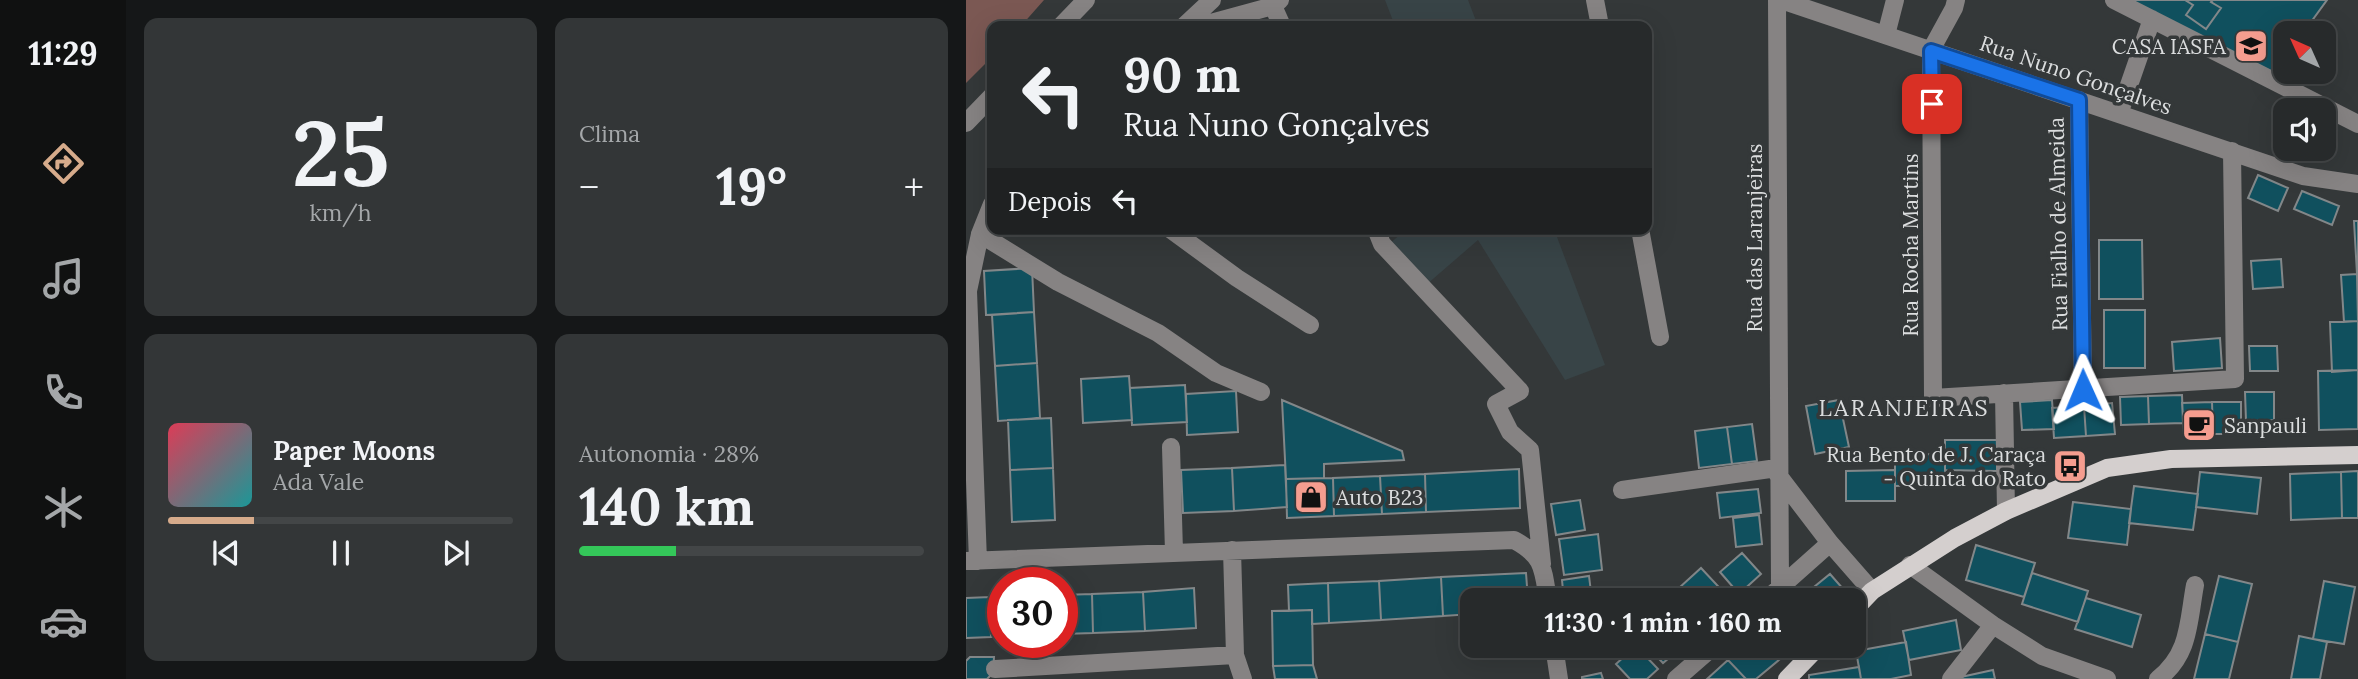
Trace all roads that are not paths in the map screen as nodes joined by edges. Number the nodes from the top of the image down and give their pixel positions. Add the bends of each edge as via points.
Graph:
1 (1086, 0) edge
2 (1212, 0) edge
3 (1595, 0) edge
4 (1779, 0) edge
5 (1895, 0) edge
6 (1956, 0) edge
7 (2114, 0) edge
8 (1276, 3) edge
9 (2152, 19) junction
10 (1065, 21) edge
11 (1189, 21) edge
12 (1217, 21) edge
13 (1281, 21) edge
14 (1599, 21) edge
15 (1886, 35) junction
16 (1931, 51) junction
17 (2079, 100) junction
18 (987, 101) edge
19 (2119, 114) junction
20 (966, 123) edge
21 (2358, 124) edge
22 (2232, 151) junction
23 (2358, 184) edge
24 (987, 216) edge
25 (980, 234) junction
26 (1178, 235) edge
27 (1378, 235) edge
28 (1641, 235) edge
29 (967, 291) edge
30 (1310, 325) dead end
31 (1660, 337) dead end
32 (2083, 390) junction
33 (1261, 393) dead end
34 (2004, 393) junction
35 (1171, 447) dead end
36 (2358, 455) edge
37 (1778, 472) junction
38 (971, 478) edge
39 (1622, 490) dead end
40 (2006, 510) junction
41 (1830, 543) junction
42 (1232, 550) junction
43 (1174, 552) junction
44 (972, 561) edge
45 (1910, 565) junction
46 (1543, 568) junction
47 (2196, 585) dead end
48 (1546, 588) edge
49 (1780, 588) joint
50 (1872, 591) junction
51 (1866, 597) edge
52 (1993, 625) junction
53 (1235, 655) junction
54 (1556, 658) edge
55 (1700, 658) edge
56 (1807, 658) edge
57 (1086, 664) junction
58 (995, 669) dead end
59 (1070, 679) edge
60 (1243, 679) edge
61 (1559, 679) edge
62 (1676, 679) edge
63 (1787, 679) edge
64 (1951, 679) edge
65 (2107, 679) edge
66 (2158, 679) edge

1 - 10 street
2 - 11 street
3 - 14 street
4 - 15 street, Rua Nuno Gonçalves
4 - 37 street, Rua das Laranjeiras
5 - 15 street
6 - 16 street
7 - 9 street
8 - 12 street
8 - 13 street
9 - 19 street
9 - 21 street
15 - 16 street, Rua Nuno Gonçalves
16 - 17 street, Rua Nuno Gonçalves
16 - 34 street, Rua Rocha Martins via 1933,398
17 - 19 street, Rua Nuno Gonçalves
17 - 32 street, Rua Fialho de Almeida
18 - 20 street
19 - 22 street, Rua Nuno Gonçalves
22 - 23 street, Rua Nuno Gonçalves via 2303,176
22 - 32 street via 2235,379
24 - 25 street
25 - 29 street
25 - 33 street via 1058,282 1158,333 1216,373
26 - 30 street
27 - 46 street via 1520,391 1496,404 1510,432 1530,450
28 - 31 street
29 - 38 street
32 - 34 street
34 - 40 street
35 - 43 street
36 - 40 main road via 2171,459 2108,468
37 - 39 street
37 - 41 street
37 - 49 street, Rua das Laranjeiras
38 - 44 street
40 - 45 main road
41 - 49 street
41 - 50 street
42 - 43 street
42 - 46 street via 1514,540 1531,549
42 - 53 street
43 - 44 street
45 - 50 main road
45 - 52 street
46 - 48 street
47 - 66 street via 2184,647 2173,667
50 - 51 main road
52 - 64 street
52 - 65 street via 2042,656
53 - 57 street
53 - 60 street
54 - 61 street
55 - 62 street
56 - 63 main road
57 - 58 street
57 - 59 street

